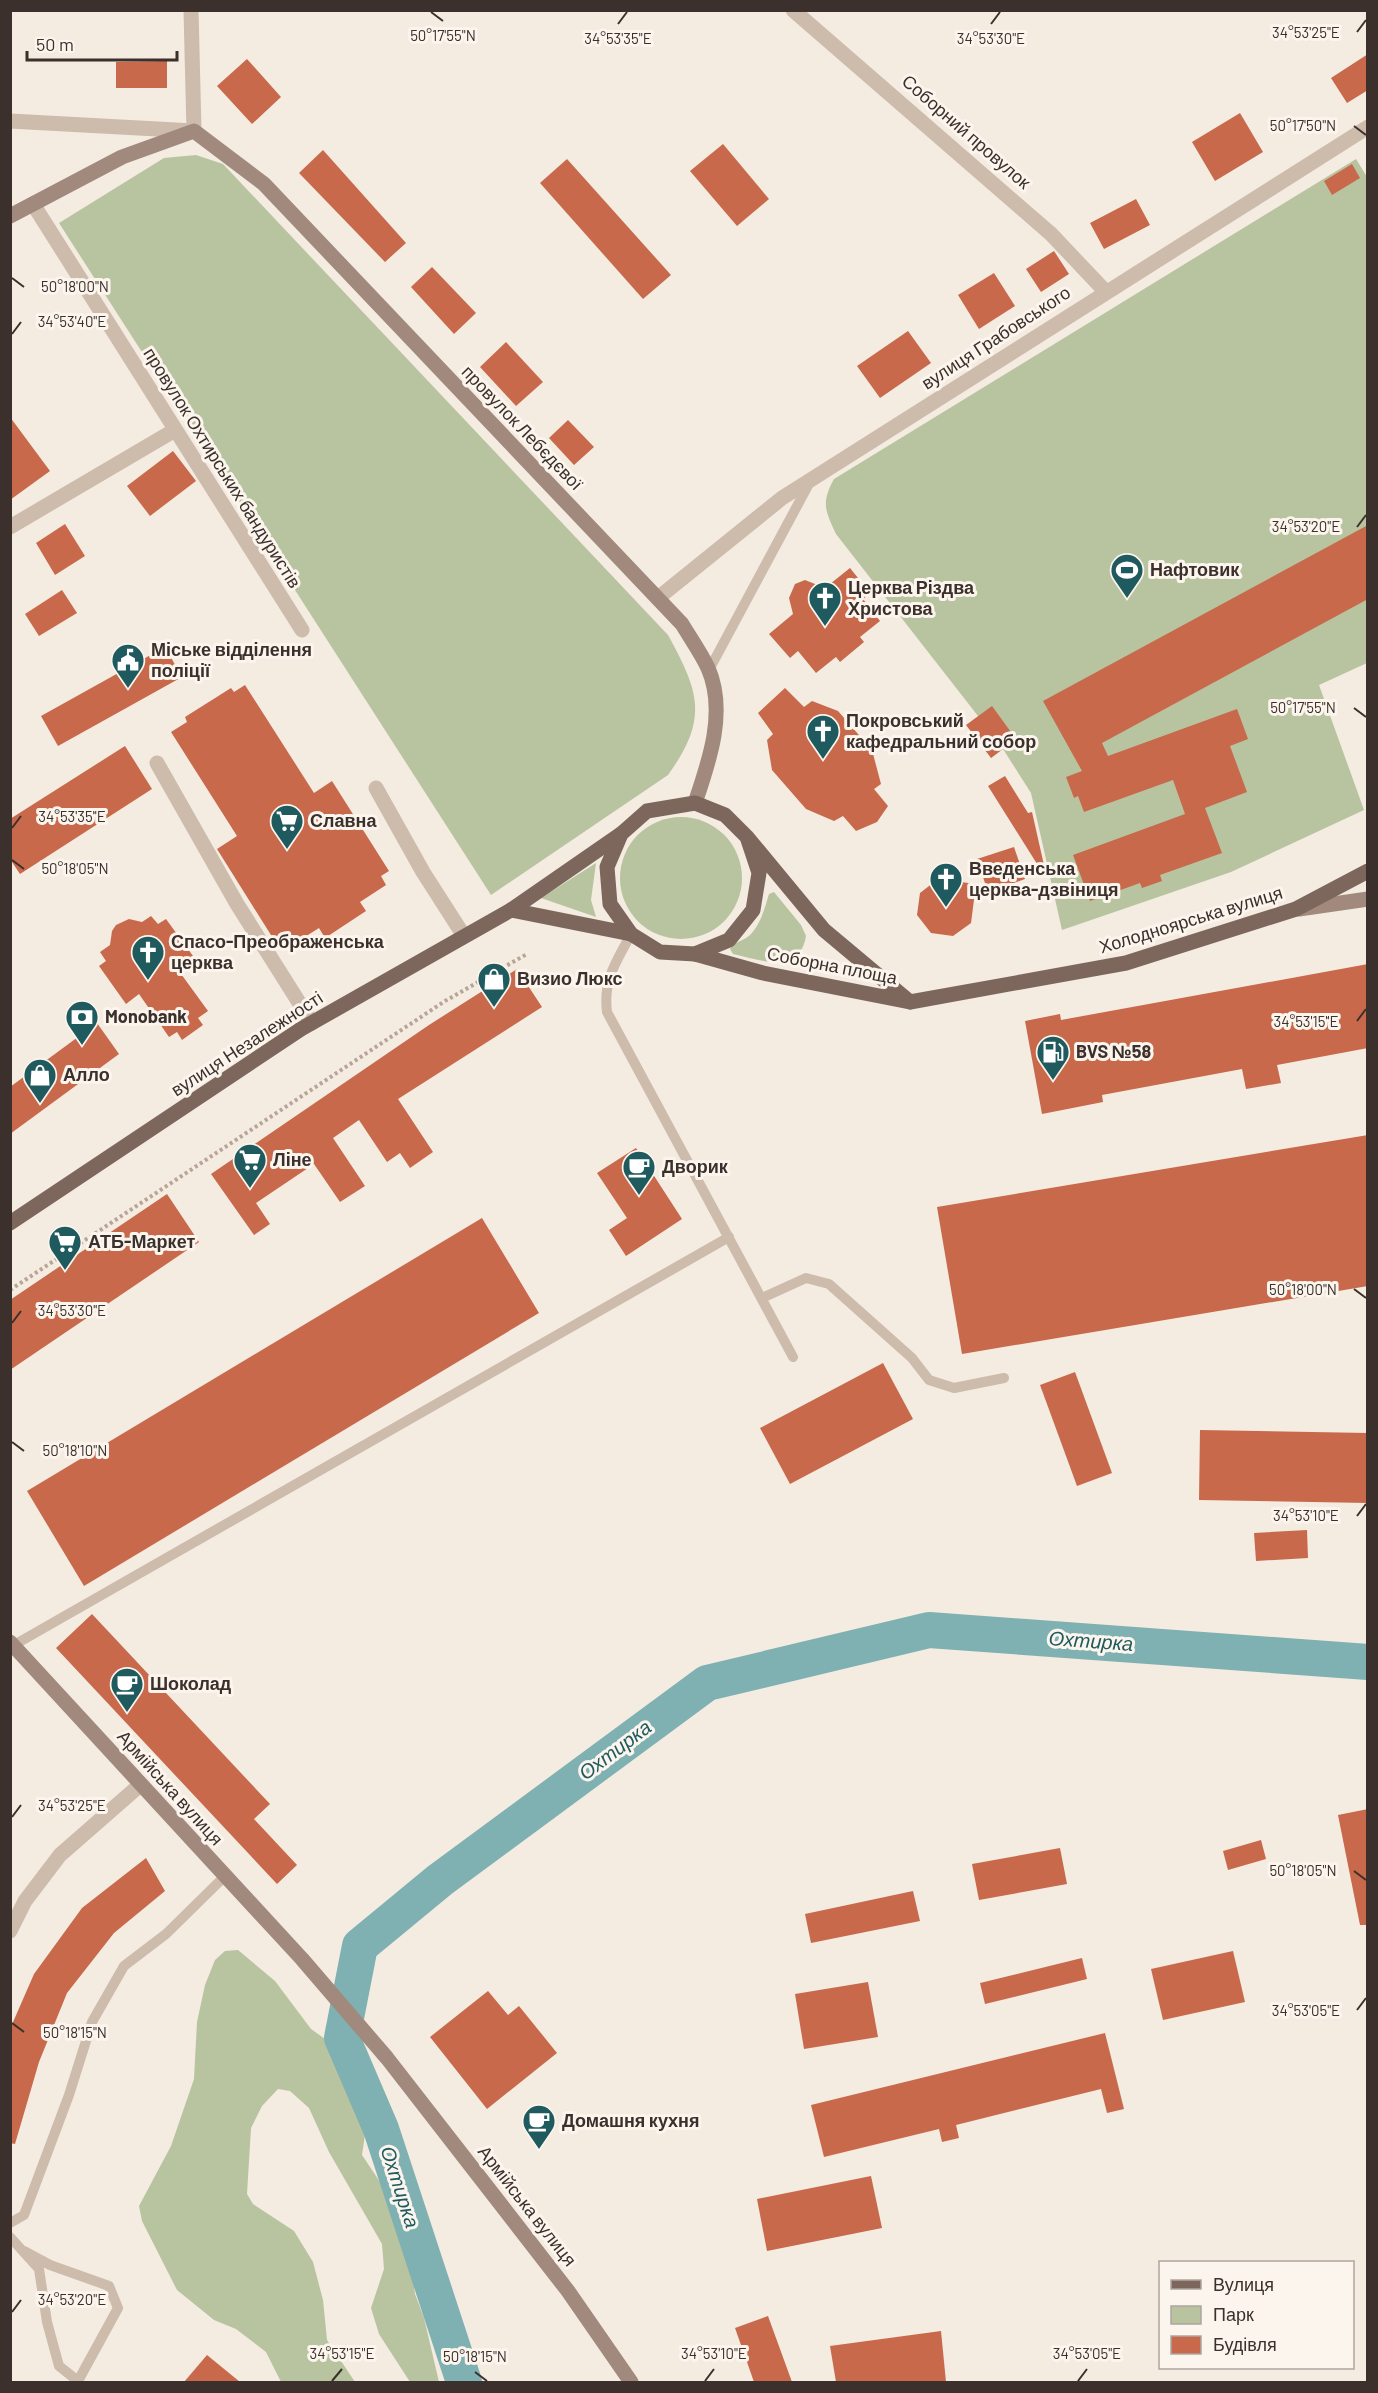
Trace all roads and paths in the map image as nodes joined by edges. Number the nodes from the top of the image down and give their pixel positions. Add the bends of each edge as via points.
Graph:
1 (190, 10) edge
2 (794, 10) edge
3 (10, 121) edge
4 (1368, 127) edge
5 (194, 131) junction
6 (33, 204) junction
7 (10, 216) edge
8 (1105, 291) junction
9 (175, 430) junction
10 (812, 479) junction
11 (10, 527) edge
12 (658, 598) junction
13 (302, 630) dead end
14 (709, 670) junction
15 (157, 763) dead end
16 (376, 788) dead end
17 (695, 803) junction
18 (621, 834) junction
19 (747, 837) junction
20 (1368, 871) edge
21 (1368, 899) edge
22 (1296, 909) junction
23 (511, 910) junction
24 (631, 934) junction
25 (464, 936) junction
26 (527, 954) dead end
27 (695, 954) junction
28 (910, 1002) junction
29 (312, 1023) junction
30 (10, 1223) edge
31 (729, 1237) junction
32 (10, 1290) edge
33 (762, 1298) junction
34 (793, 1358) dead end
35 (1004, 1378) dead end
36 (12, 1644) edge
37 (141, 1785) junction
38 (224, 1877) junction
39 (10, 1931) edge
40 (10, 2223) edge
41 (10, 2238) edge
42 (24, 2251) junction
43 (79, 2382) edge
44 (631, 2382) edge

1 - 5 street
2 - 8 street, Соборний провулок via 1052,234
3 - 5 street
4 - 8 street, вулиця Грабовського
5 - 6 street via 122,157
5 - 12 street, провулок Лебєдєвої via 264,184
6 - 7 street
6 - 9 street, провулок Охтирських бандуристів
8 - 10 street, вулиця Грабовського
9 - 11 street
9 - 13 street, провулок Охтирських бандуристів
10 - 12 street, вулиця Грабовського via 782,498
10 - 14 lane
12 - 14 street, провулок Лебєдєвої via 682,624
14 - 17 street, провулок Лебєдєвої via 717,714 706,772
15 - 29 street via 237,904
16 - 25 street
17 - 18 main road, Соборна площа via 647,811
17 - 19 main road, Соборна площа via 724,815
18 - 23 main road, Соборна площа
18 - 24 main road, Соборна площа via 607,867 610,904
19 - 27 main road, Соборна площа via 759,873 753,910 729,940
19 - 28 main road, Соборна площа via 824,930
20 - 22 main road, Холодноярська вулиця
21 - 22 street
22 - 28 main road, Холодноярська вулиця via 1126,963
23 - 24 main road, Соборна площа
23 - 25 main road, вулиця Незалежності
24 - 27 main road, Соборна площа via 660,952
24 - 31 lane via 608,977 607,1012
25 - 29 main road, вулиця Незалежності
26 - 32 path via 445,1001
27 - 28 main road, Соборна площа via 763,973
29 - 30 main road, вулиця Незалежності
31 - 33 lane
31 - 36 lane
33 - 34 lane
33 - 35 lane via 806,1278 829,1284 912,1358 929,1380 954,1388
36 - 37 street, Армійська вулиця
37 - 38 street, Армійська вулиця
37 - 39 street via 60,1855 25,1901
38 - 40 lane via 166,1934 124,1966 92,2022 24,2215
38 - 44 street, Армійська вулиця via 302,1959 387,2058 568,2290
41 - 42 lane
42 - 43 lane via 39,2270 59,2366
42 - 43 lane via 50,2265 109,2286 118,2308

